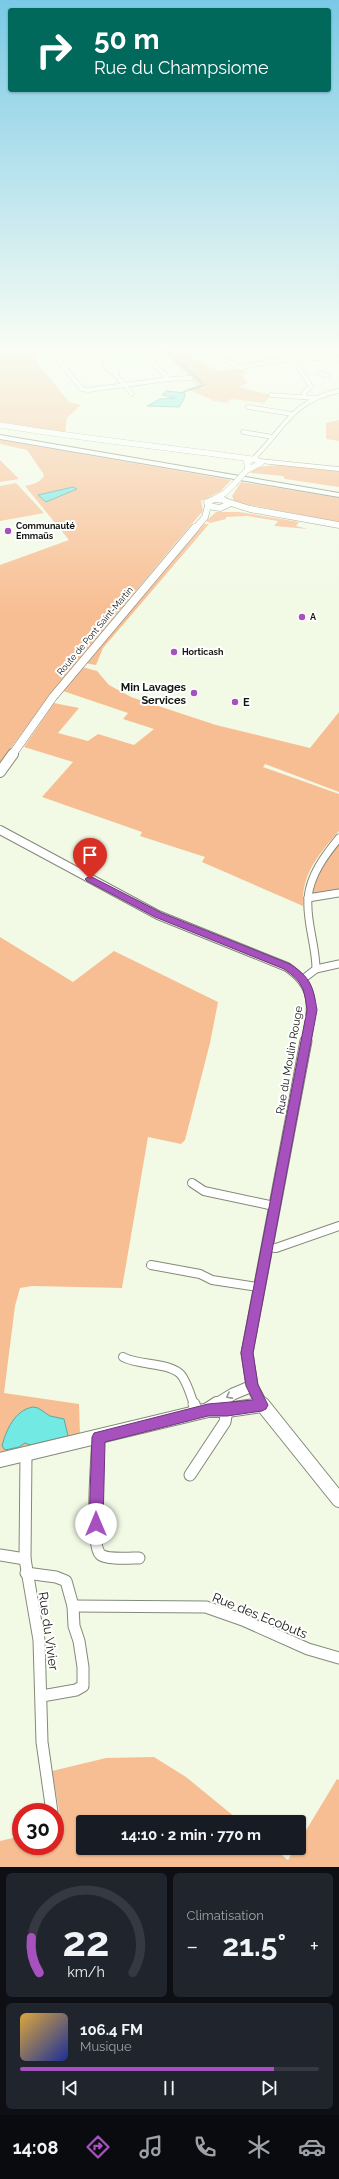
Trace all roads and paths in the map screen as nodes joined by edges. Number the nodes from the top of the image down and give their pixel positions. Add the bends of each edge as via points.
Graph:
1 (7, 438) edge
2 (30, 438) edge
3 (72, 438) edge
4 (272, 438) edge
5 (260, 452) junction
6 (249, 463) junction
7 (259, 463) junction
8 (283, 464) junction
9 (339, 469) edge
10 (232, 486) junction
11 (339, 491) edge
12 (339, 495) edge
13 (214, 499) junction
14 (225, 505) junction
15 (208, 506) junction
16 (206, 518) junction
17 (339, 525) edge
18 (0, 772) edge
19 (0, 830) edge
20 (339, 838) edge
21 (339, 893) edge
22 (308, 898) junction
23 (339, 964) edge
24 (316, 969) junction
25 (303, 979) junction
26 (192, 1183) dead end
27 (274, 1206) junction
28 (339, 1226) edge
29 (266, 1247) junction
30 (150, 1265) dead end
31 (258, 1287) junction
32 (124, 1357) dead end
33 (252, 1386) junction
34 (262, 1405) junction
35 (227, 1410) junction
36 (202, 1411) junction
37 (98, 1437) junction
38 (26, 1454) junction
39 (0, 1460) edge
40 (190, 1475) dead end
41 (339, 1500) edge
42 (0, 1555) edge
43 (24, 1558) junction
44 (138, 1558) dead end
45 (26, 1573) junction
46 (73, 1606) junction
47 (339, 1658) edge
48 (42, 1696) junction
49 (51, 1803) edge

1 - 12 highway
2 - 11 highway
3 - 6 street via 130,442 230,457
4 - 5 street
5 - 6 street
5 - 7 street
6 - 7 street
6 - 7 street
6 - 10 street, bridge
7 - 8 street
7 - 8 street
8 - 9 street
10 - 13 street
10 - 14 street
13 - 14 main road
13 - 15 main road via 207,502
14 - 15 main road
14 - 16 main road, Route de Pont Saint-Martin
14 - 17 main road
15 - 16 main road
16 - 18 main road, Route de Pont Saint-Martin via 53,697
19 - 25 street via 158,915 277,961
20 - 22 street via 318,867
21 - 22 street
22 - 24 street
23 - 24 street
24 - 25 street
25 - 27 street, Rue du Moulin Rouge via 311,998 311,1016
26 - 27 street via 204,1191
27 - 29 street, Rue du Moulin Rouge
28 - 29 street via 276,1248
29 - 31 street, Rue du Moulin Rouge
30 - 31 street via 200,1274 212,1280
31 - 33 street, Rue du Moulin Rouge via 247,1353
32 - 36 street via 136,1364 177,1372
33 - 34 street, Rue du Moulin Rouge
33 -> 36 street
34 - 35 street
34 - 41 street, Rue du Moulin Rouge
35 - 36 street
35 - 40 street via 225,1422
36 - 37 street
37 - 38 street
37 - 44 street via 95,1519 97,1548 105,1557
38 - 39 street
38 - 43 street, Rue du Vivier
42 - 43 street
43 - 45 street, Rue du Vivier
45 - 46 street via 66,1581
45 - 48 street, Rue du Vivier via 39,1640
46 - 47 street, Rue des Ecobuts via 206,1607 243,1620 308,1649
46 - 48 street via 74,1626 83,1666 83,1686 76,1690
48 - 49 street, Rue du Vivier via 42,1742

